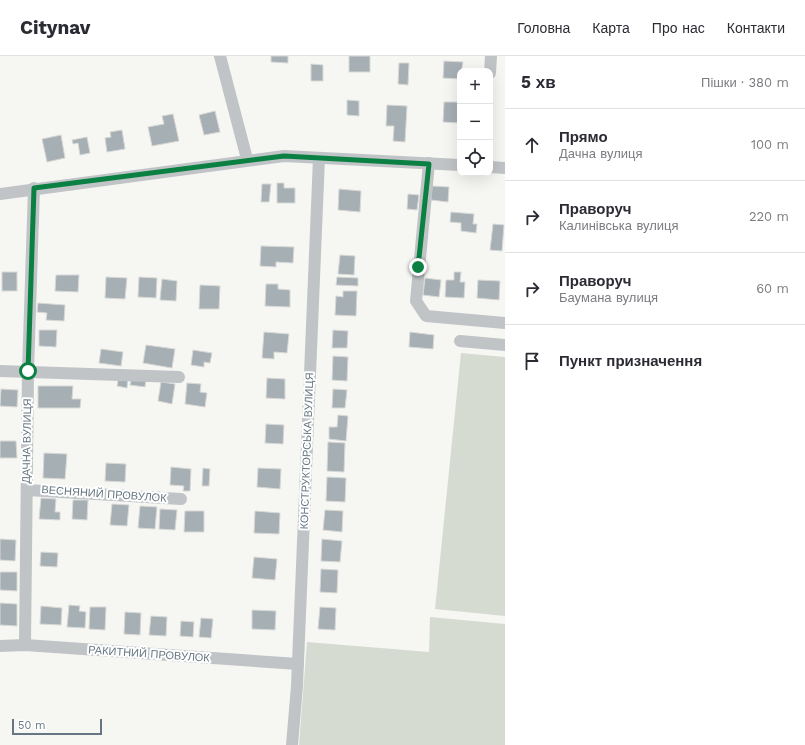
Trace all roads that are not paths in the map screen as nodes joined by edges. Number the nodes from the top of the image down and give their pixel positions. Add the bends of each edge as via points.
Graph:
1 (220, 56) edge
2 (492, 56) edge
3 (491, 68) edge
4 (319, 158) junction
5 (247, 159) junction
6 (429, 164) junction
7 (457, 165) edge
8 (493, 167) edge
9 (505, 168) edge
10 (34, 188) junction
11 (0, 194) edge
12 (505, 323) edge
13 (460, 342) dead end
14 (505, 345) edge
15 (0, 371) edge
16 (28, 371) junction
17 (179, 377) dead end
18 (27, 490) junction
19 (181, 499) dead end
20 (25, 645) junction
21 (0, 646) edge
22 (298, 664) junction
23 (292, 745) edge

1 - 5 street
2 - 3 street
4 - 5 street via 284,156
4 - 6 street
4 - 22 street, КОНСТРУКТОРСЬКА ВУЛИЦЯ
5 - 10 street
6 - 7 street
6 - 12 street via 416,301 426,316
8 - 9 street
10 - 11 street
10 - 16 street, ДАЧНА ВУЛИЦЯ
13 - 14 street
15 - 16 street
16 - 17 street
16 - 18 street, ДАЧНА ВУЛИЦЯ
18 - 19 street, ВЕСНЯНИЙ ПРОВУЛОК
18 - 20 street, ДАЧНА ВУЛИЦЯ
20 - 21 street, РАКИТНИЙ ПРОВУЛОК
20 - 22 street, РАКИТНИЙ ПРОВУЛОК
22 - 23 street, КОНСТРУКТОРСЬКА ВУЛИЦЯ

